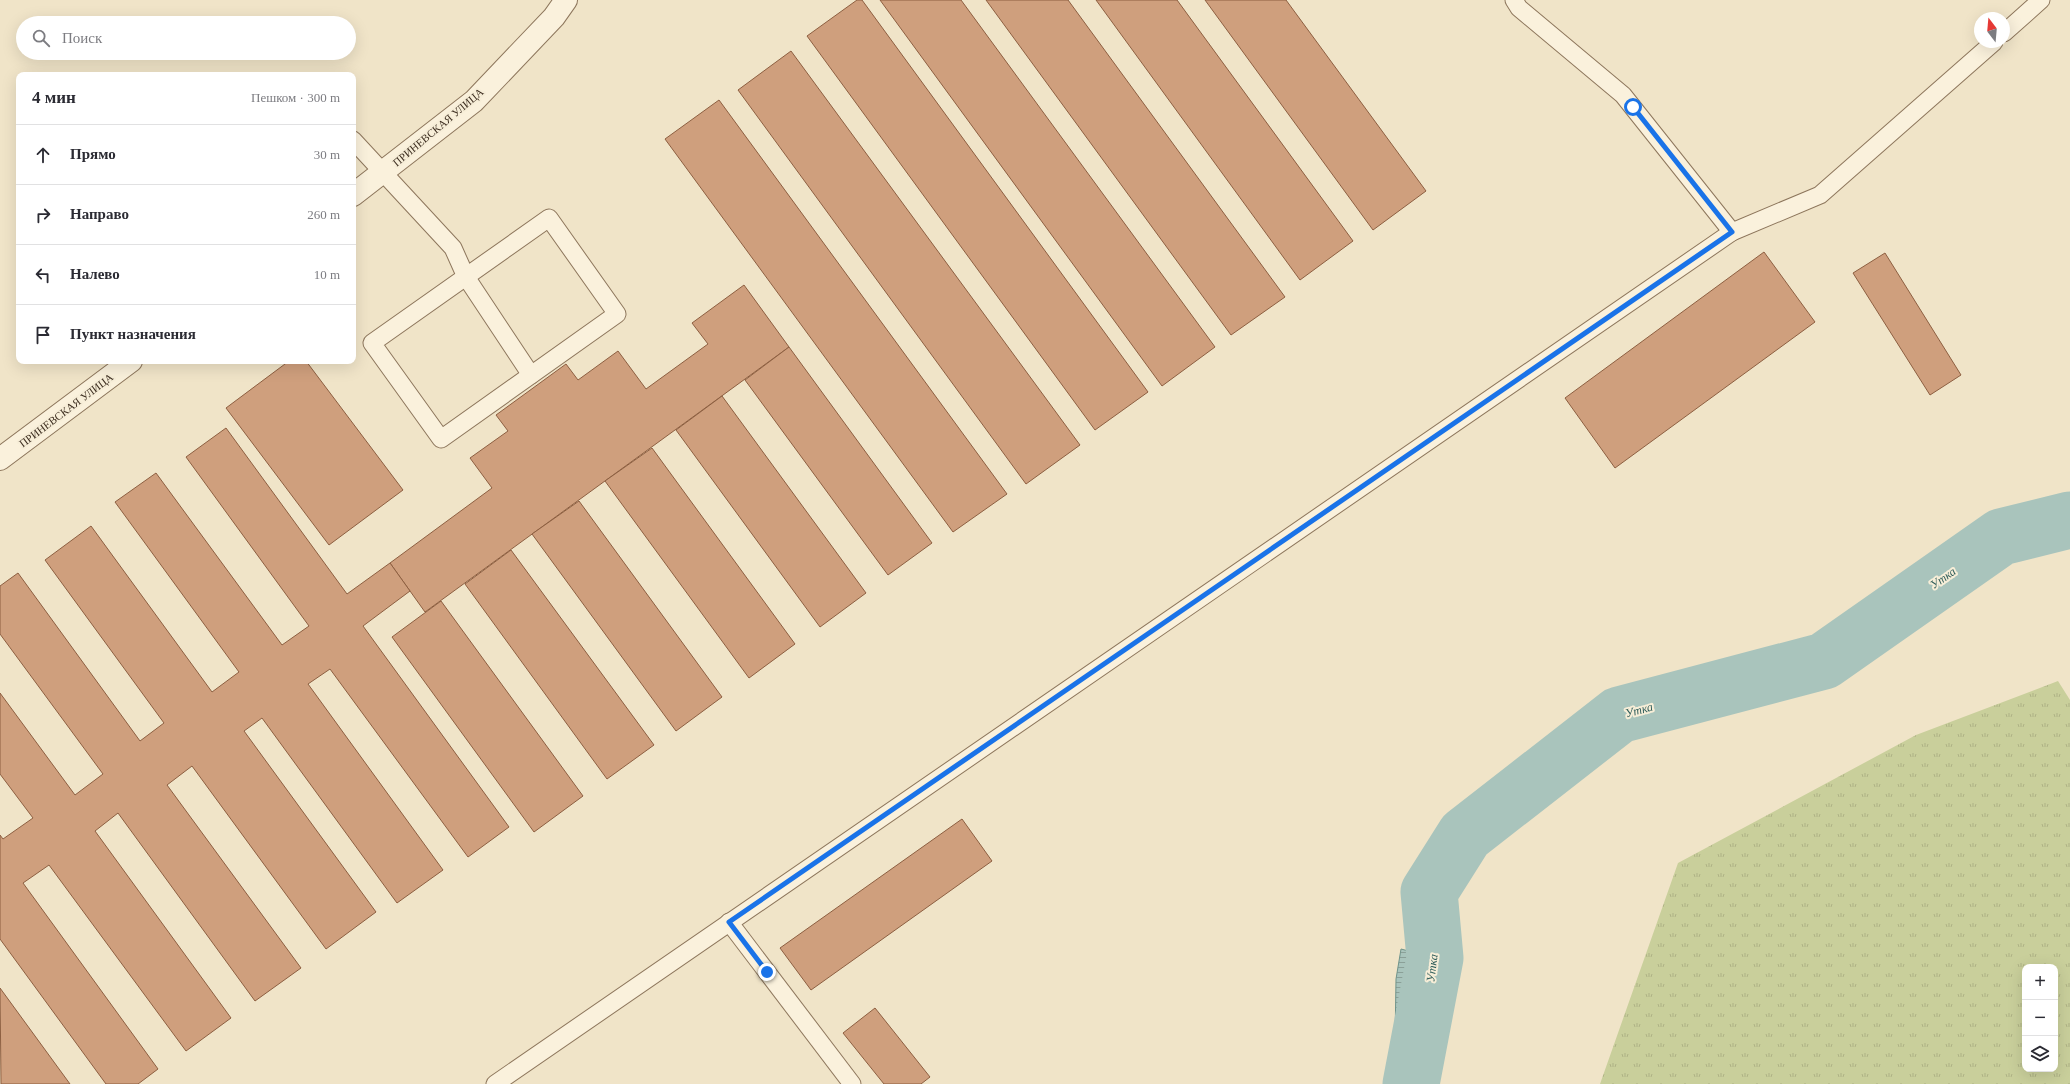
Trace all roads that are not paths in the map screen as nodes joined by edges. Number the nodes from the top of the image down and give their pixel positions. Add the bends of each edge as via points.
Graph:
1 (566, 0) edge
2 (1514, 0) edge
3 (2041, 0) edge
4 (2010, 28) edge
5 (1987, 48) edge
6 (356, 143) edge
7 (383, 173) junction
8 (356, 193) edge
9 (1732, 232) junction
10 (466, 277) junction
11 (127, 364) edge
12 (531, 375) junction
13 (0, 459) edge
14 (729, 922) junction
15 (495, 1084) edge
16 (852, 1084) edge

1 - 7 street, ПРИНЕВСКАЯ УЛИЦА via 474,101
2 - 9 lane via 1519,8 1623,95
3 - 4 lane
5 - 9 lane via 1820,196
6 - 7 lane
7 - 8 street, ПРИНЕВСКАЯ УЛИЦА
7 - 10 lane via 453,248
9 - 14 lane
10 - 12 lane
10 - 12 lane via 549,218 617,314
10 - 12 lane via 372,343 441,439
11 - 13 street, ПРИНЕВСКАЯ УЛИЦА
14 - 15 lane
14 - 16 lane

